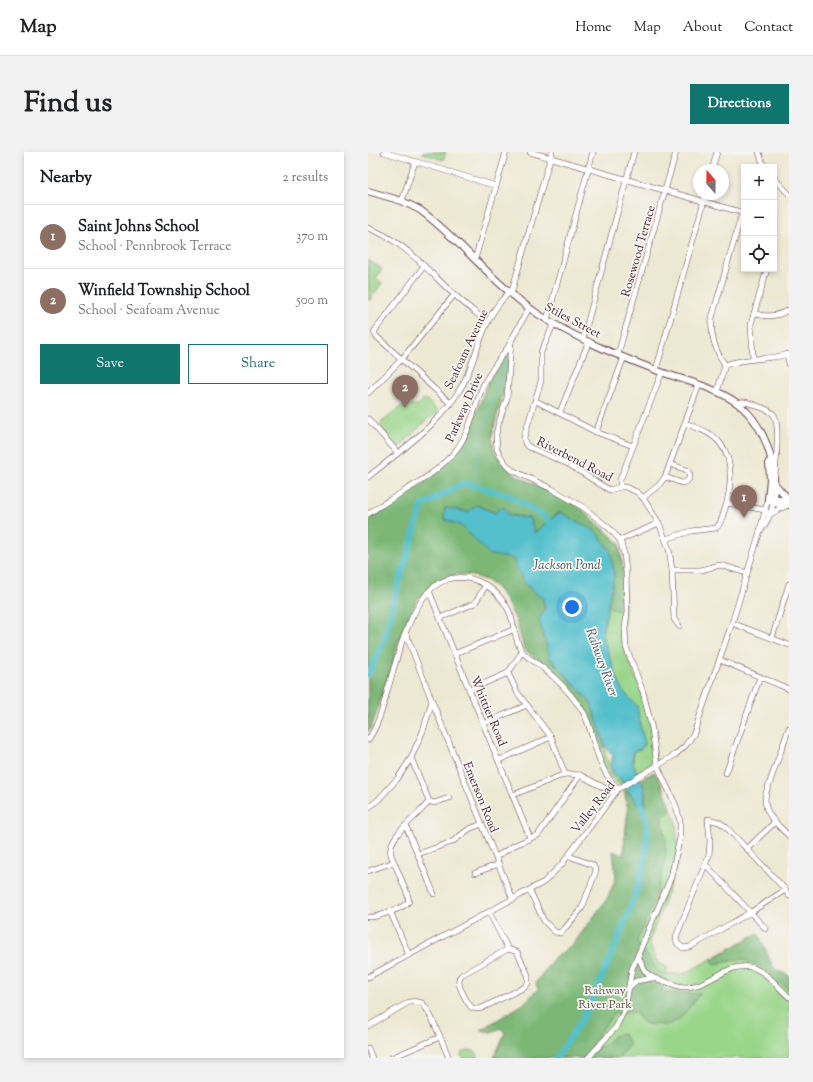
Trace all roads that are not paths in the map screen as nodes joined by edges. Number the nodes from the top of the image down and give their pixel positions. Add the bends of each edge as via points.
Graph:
1 (384, 152) edge
2 (506, 152) edge
3 (530, 152) edge
4 (593, 152) edge
5 (634, 152) edge
6 (676, 152) edge
7 (717, 152) edge
8 (759, 152) edge
9 (551, 155) edge
10 (416, 162) junction
11 (714, 164) edge
12 (762, 164) edge
13 (589, 169) junction
14 (626, 180) junction
15 (777, 181) edge
16 (496, 186) junction
17 (368, 191) edge
18 (665, 191) junction
19 (789, 194) edge
20 (402, 201) junction
21 (703, 202) junction
22 (741, 212) edge
23 (741, 220) edge
24 (368, 228) edge
25 (475, 259) junction
26 (424, 266) junction
27 (766, 272) edge
28 (510, 293) junction
29 (454, 295) junction
30 (529, 308) junction
31 (789, 310) edge
32 (754, 313) junction
33 (547, 320) junction
34 (487, 322) junction
35 (554, 323) junction
36 (586, 340) junction
37 (511, 341) junction
38 (618, 354) junction
39 (788, 354) edge
40 (624, 357) junction
41 (754, 358) junction
42 (402, 360) junction
43 (726, 364) junction
44 (789, 364) edge
45 (659, 371) junction
46 (698, 385) junction
47 (717, 392) junction
48 (368, 393) edge
49 (536, 401) junction
50 (450, 402) junction
51 (737, 403) junction
52 (560, 412) junction
53 (368, 419) edge
54 (685, 423) junction
55 (596, 432) junction
56 (633, 446) junction
57 (398, 453) junction
58 (769, 454) junction
59 (670, 464) junction
60 (775, 476) junction
61 (368, 477) edge
62 (665, 477) junction
63 (775, 484) junction
64 (620, 487) junction
65 (643, 498) junction
66 (772, 500) junction
67 (789, 500) edge
68 (727, 503) junction
69 (789, 505) edge
70 (765, 510) junction
71 (368, 514) edge
72 (770, 515) junction
73 (659, 523) junction
74 (760, 531) junction
75 (666, 539) junction
76 (620, 540) junction
77 (672, 570) junction
78 (748, 573) junction
79 (789, 584) edge
80 (486, 585) junction
81 (429, 591) junction
82 (440, 618) junction
83 (732, 623) junction
84 (678, 626) dead end
85 (514, 629) junction
86 (406, 634) junction
87 (772, 638) junction
88 (789, 645) edge
89 (522, 652) junction
90 (454, 654) junction
91 (720, 660) junction
92 (508, 673) junction
93 (760, 677) junction
94 (789, 689) edge
95 (469, 690) junction
96 (432, 701) junction
97 (527, 705) junction
98 (483, 724) junction
99 (789, 728) edge
100 (551, 737) junction
101 (368, 740) edge
102 (411, 758) junction
103 (498, 760) junction
104 (657, 765) junction
105 (726, 773) dead end
106 (565, 774) junction
107 (580, 775) junction
108 (618, 789) junction
109 (513, 795) junction
110 (449, 798) dead end
111 (429, 801) junction
112 (368, 808) edge
113 (776, 822) junction
114 (482, 824) junction
115 (406, 826) junction
116 (789, 836) edge
117 (530, 838) junction
118 (746, 849) junction
119 (418, 854) junction
120 (569, 856) junction
121 (496, 857) junction
122 (394, 862) junction
123 (498, 864) junction
124 (706, 865) junction
125 (368, 871) edge
126 (475, 873) dead end
127 (785, 890) junction
128 (530, 891) junction
129 (434, 894) dead end
130 (789, 896) edge
131 (513, 900) junction
132 (390, 911) junction
133 (489, 912) junction
134 (751, 912) junction
135 (368, 917) edge
136 (766, 929) dead end
137 (508, 949) junction
138 (409, 954) junction
139 (638, 956) junction
140 (368, 977) edge
141 (653, 978) junction
142 (629, 986) junction
143 (789, 997) edge
144 (368, 1026) edge
145 (440, 1036) junction
146 (368, 1048) edge
147 (372, 1058) edge
148 (391, 1058) edge
149 (449, 1058) edge
150 (588, 1058) edge

1 - 10 street
2 - 16 street
3 - 9 street
4 - 13 street
5 - 14 street
6 - 18 street, Rosewood Terrace
7 - 11 street
8 - 12 street
9 - 13 street
9 - 28 street
10 - 16 street
10 - 20 street
13 - 14 street
13 - 33 street
14 - 18 street
14 - 36 street
15 - 19 street
16 - 25 street
17 - 20 main road, Stiles Street
18 - 21 street
18 - 38 street, Rosewood Terrace
20 - 25 main road, Stiles Street via 424,213
21 - 22 street
21 - 45 street
23 - 43 street via 712,318 714,342 718,354
24 - 26 street via 401,245
25 - 28 main road, Stiles Street
26 - 29 street
26 - 42 street via 374,332
27 - 32 street
28 - 30 main road, Stiles Street
28 - 34 street, Seafoam Avenue via 503,298
29 - 34 street
29 - 42 street
30 - 33 main road, Stiles Street
30 - 37 street, Parkway Drive
31 - 32 street via 772,316
32 - 41 street via 751,334
33 - 35 main road, Stiles Street
34 - 50 street, Seafoam Avenue via 468,373
35 - 36 main road, Stiles Street
35 - 49 street, Riverbend Road via 541,352 541,381
36 - 38 main road, Stiles Street
36 - 52 street
37 - 71 street, Parkway Drive via 486,379 466,433 456,451 422,481
37 - 76 street via 507,398 496,434 500,457 512,470 583,507
38 - 40 main road, Stiles Street
39 - 41 street
39 - 44 street
40 - 45 main road, Stiles Street
40 - 55 street
41 - 43 street
42 - 48 street
42 - 50 street
43 - 47 street
45 - 46 main road, Stiles Street
45 - 56 street
46 - 47 main road, Stiles Street
46 - 54 street
47 - 51 main road, Stiles Street
49 - 52 street
49 - 64 street, Riverbend Road via 525,434 527,446 568,464 610,490
50 - 57 street, Seafoam Avenue via 423,433
51 - 58 main road, Stiles Street via 757,425
51 - 60 street via 746,402 775,415
52 - 55 street
53 - 57 street
54 - 59 street
54 - 68 street via 711,435 726,452 730,478
55 - 56 street
56 - 64 street via 620,480
57 - 61 street, Seafoam Avenue
58 - 60 main road, Stiles Street
58 - 66 main road, Stiles Street
59 - 62 street
59 - 62 street via 687,470 689,479 682,484
60 - 63 main road, Stiles Street
62 - 65 street
63 - 66 main road, Stiles Street
63 - 67 main road
64 - 65 street, Riverbend Road via 630,488
65 - 73 street
66 - 67 main road
66 - 69 main road
66 - 70 street, Valley Road
66 - 72 street, Valley Road
68 - 70 street
68 - 75 street via 716,528 691,531
69 - 72 street
70 - 72 street
70 - 74 street, Valley Road
72 - 74 street, Valley Road
73 - 75 street
73 - 76 street
74 - 78 street, Valley Road
75 - 77 street
76 - 104 street via 626,572 626,647 643,692
77 - 78 street via 701,570 720,565
77 - 84 street via 674,619
78 - 83 street, Valley Road
79 - 87 street
80 - 81 street via 457,577 443,581
80 - 82 street via 475,603
80 - 85 street via 502,600 511,616
81 - 82 street, Whittier Road
81 - 86 street via 412,614
82 - 90 street, Whittier Road
83 - 87 street
83 - 91 street, Valley Road
85 - 89 street
85 - 90 street
86 - 96 street, Emerson Road
86 - 101 street via 382,712
87 - 88 street
89 - 92 street
89 - 108 street via 560,683 581,708 601,765
90 - 95 street, Whittier Road
91 - 93 street
91 - 104 street, Valley Road via 694,733 680,751
92 - 95 street
92 - 97 street
93 - 94 street
93 - 105 street
95 - 98 street, Whittier Road
96 - 102 street
96 - 114 street, Emerson Road
97 - 98 street
97 - 100 street
98 - 103 street, Whittier Road
99 - 113 street via 764,798 770,817
100 - 103 street
100 - 106 street
102 - 111 street
102 - 112 street via 398,778
103 - 109 street, Whittier Road
104 - 108 street, Valley Road
104 - 139 street via 676,806 680,821 680,837 671,877
106 - 107 street
106 - 109 street
107 - 108 street
107 - 117 street via 541,832
108 - 120 street, Valley Road
109 - 117 street, Whittier Road
110 - 111 street via 434,803
111 - 115 street
113 - 116 street
113 - 118 street
114 - 119 street via 469,829 452,842
114 - 121 street, Emerson Road
115 - 119 street
115 - 122 street via 391,844
117 - 121 street
118 - 124 street via 725,826 708,819 710,848
118 - 127 street
119 - 129 street
120 - 128 street, Valley Road via 552,876
120 - 128 street via 593,865 596,871 582,908 561,933 554,932 544,921
121 - 123 street, Emerson Road
122 - 125 street
122 - 132 street via 409,901 405,906
123 - 126 street
123 - 131 street, Emerson Road
124 - 134 street
124 - 134 street via 676,937 678,945 683,948 690,947
127 - 130 street
127 - 134 street
128 - 131 street, Valley Road
131 - 133 street, Valley Road
132 - 135 street via 376,917
132 - 138 street
133 - 137 street
133 - 138 street, Valley Road
134 - 136 street
137 - 137 street via 460,976 459,985 472,1008 480,1009 528,983 529,977 519,955
138 - 140 street, Valley Road
139 - 141 street via 644,970
139 - 142 street via 632,968
141 - 142 street via 636,981
141 - 143 street via 684,987 702,984 738,966 753,968 765,974
142 - 150 street via 621,1018
144 - 145 street via 415,1001 424,1006
145 - 148 street
145 - 149 street
146 - 147 street

